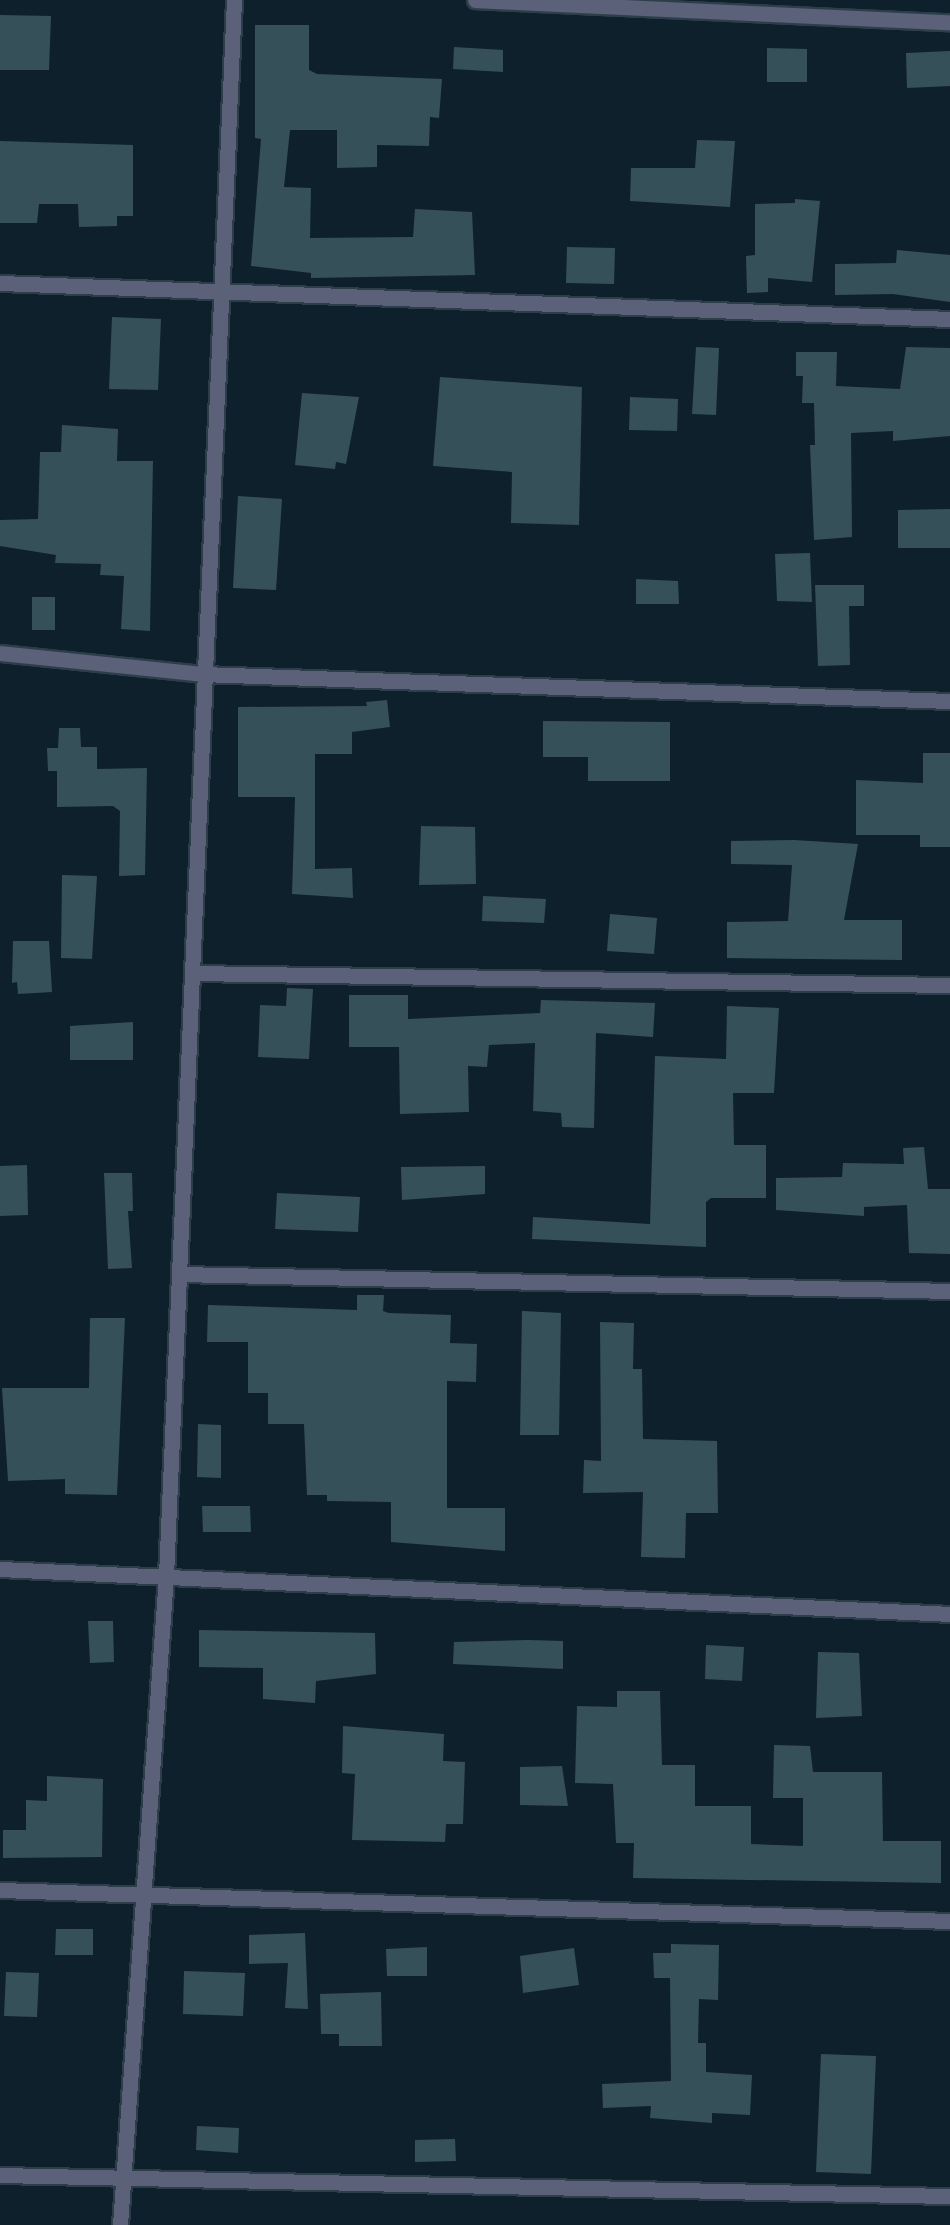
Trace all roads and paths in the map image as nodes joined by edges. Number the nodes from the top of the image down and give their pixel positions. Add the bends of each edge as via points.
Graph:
1 (234, 0) edge
2 (475, 0) edge
3 (826, 0) edge
4 (533, 1) edge
5 (824, 16) junction
6 (950, 22) edge
7 (0, 283) edge
8 (222, 291) junction
9 (950, 319) edge
10 (0, 654) edge
11 (202, 674) junction
12 (950, 701) edge
13 (192, 973) junction
14 (950, 985) edge
15 (179, 1274) junction
16 (950, 1291) edge
17 (0, 1569) edge
18 (166, 1576) junction
19 (950, 1614) edge
20 (0, 1890) edge
21 (144, 1897) junction
22 (950, 1921) edge
23 (0, 2175) edge
24 (124, 2179) junction
25 (950, 2196) edge
26 (120, 2225) edge

1 - 8 street
2 - 4 street
3 - 5 street
4 - 5 street
5 - 6 street
7 - 8 street
8 - 9 street
8 - 11 street
10 - 11 street
11 - 12 street
11 - 13 street
13 - 14 street
13 - 15 street
15 - 16 street
15 - 18 street
17 - 18 street
18 - 19 street
18 - 21 street
20 - 21 street
21 - 22 street
21 - 24 street
23 - 24 street
24 - 25 street
24 - 26 street

